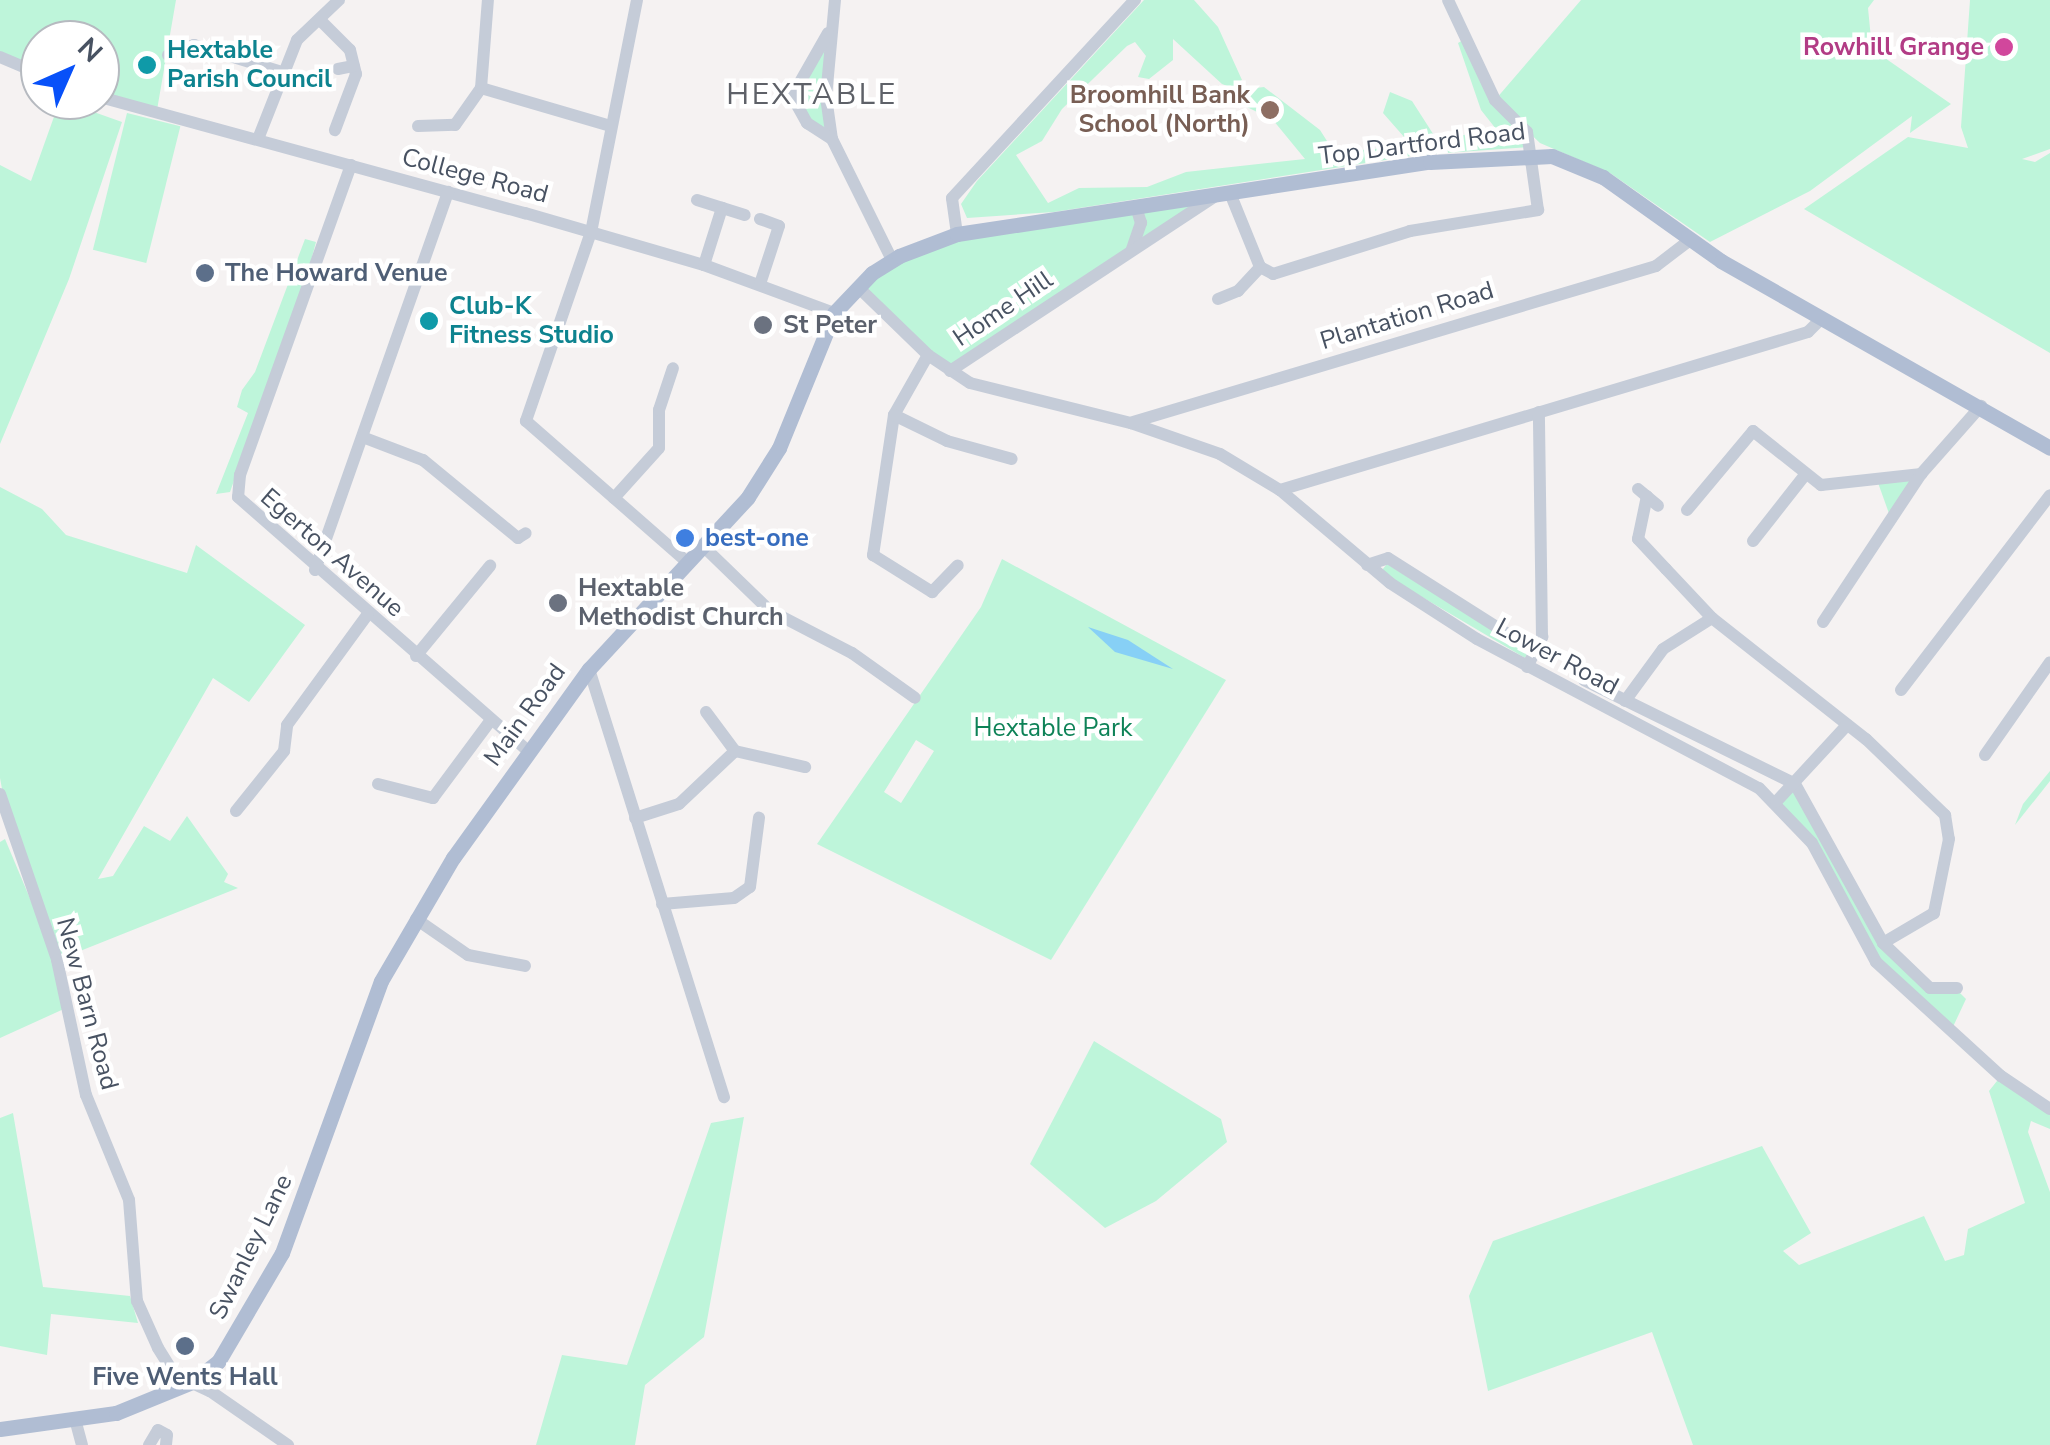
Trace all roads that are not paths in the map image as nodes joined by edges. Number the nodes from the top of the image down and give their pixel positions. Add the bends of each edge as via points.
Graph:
1 (339, 0) edge
2 (488, 0) edge
3 (637, 0) edge
4 (835, 0) edge
5 (1135, 0) edge
6 (1448, 0) edge
7 (322, 21) junction
8 (829, 30) junction
9 (168, 54) dead end
10 (354, 66) junction
11 (338, 69) dead end
12 (282, 72) junction
13 (481, 88) junction
14 (120, 103) edge
15 (418, 126) dead end
16 (611, 126) junction
17 (335, 130) dead end
18 (832, 138) junction
19 (258, 140) junction
20 (1533, 154) junction
21 (351, 165) junction
22 (448, 192) junction
23 (1224, 194) junction
24 (697, 200) dead end
25 (1136, 206) junction
26 (722, 208) junction
27 (591, 232) junction
28 (957, 234) junction
29 (1690, 240) junction
30 (1132, 249) junction
31 (892, 260) junction
32 (704, 265) junction
33 (1260, 267) junction
34 (760, 284) junction
35 (860, 289) junction
36 (1218, 299) dead end
37 (834, 314) junction
38 (1821, 319) junction
39 (928, 354) junction
40 (673, 368) dead end
41 (950, 371) junction
42 (1981, 406) junction
43 (1539, 412) junction
44 (894, 415) junction
45 (1130, 423) junction
46 (365, 438) junction
47 (2050, 448) edge
48 (1012, 459) dead end
49 (1921, 474) junction
50 (1805, 475) junction
51 (1280, 490) junction
52 (2050, 495) edge
53 (614, 498) junction
54 (1658, 506) dead end
55 (1687, 510) dead end
56 (526, 534) dead end
57 (1752, 541) dead end
58 (703, 546) junction
59 (687, 562) junction
60 (1367, 564) junction
61 (958, 565) dead end
62 (490, 566) dead end
63 (315, 570) junction
64 (368, 614) junction
65 (1712, 618) junction
66 (1823, 622) dead end
67 (1536, 652) junction
68 (416, 656) junction
69 (2050, 662) edge
70 (1528, 668) junction
71 (589, 669) junction
72 (1584, 680) dead end
73 (1901, 690) dead end
74 (916, 698) dead end
75 (1625, 700) junction
76 (706, 712) dead end
77 (491, 720) junction
78 (1847, 724) junction
79 (735, 751) junction
80 (529, 752) junction
81 (1985, 754) dead end
82 (805, 766) dead end
83 (378, 784) dead end
84 (1795, 784) junction
85 (0, 794) edge
86 (1776, 802) junction
87 (236, 811) dead end
88 (635, 818) junction
89 (759, 818) dead end
90 (662, 904) junction
91 (416, 918) junction
92 (1883, 943) junction
93 (526, 966) dead end
94 (378, 987) joint
95 (1957, 988) dead end
96 (724, 1096) dead end
97 (2050, 1110) edge
98 (192, 1382) junction
99 (75, 1419) junction
100 (0, 1429) edge
101 (82, 1445) edge
102 (149, 1445) edge
103 (166, 1445) edge
104 (288, 1445) edge

1 - 7 street
2 - 13 street
3 - 16 street
4 - 8 street
5 - 28 street via 952,198
6 - 20 street via 1494,100 1526,132
7 - 10 street via 350,50
7 - 12 street via 298,40
8 - 18 street
8 - 18 street via 792,96 806,123
9 - 12 street via 194,46
10 - 11 street
10 - 17 street via 354,86
12 - 19 street
13 - 15 street via 455,125
13 - 16 street
14 - 19 street, College Road
16 - 27 street
18 - 31 street
19 - 21 street, College Road
20 - 23 main road, Top Dartford Road
20 - 29 main road, Top Dartford Road via 1603,178
20 - 33 street via 1538,210 1410,231 1274,274
21 - 22 street, College Road
21 - 63 street, Egerton Avenue via 238,486 246,510
22 - 27 street, College Road
22 - 46 street
23 - 25 main road, Top Dartford Road
23 - 30 street, Home Hill
23 - 33 street
24 - 26 street
25 - 28 main road, Top Dartford Road
25 - 30 street via 1141,223
26 - 32 street
26 - 34 street via 779,226
27 - 32 street, College Road
27 - 53 street via 526,420
28 - 31 main road, Top Dartford Road
29 - 38 main road, Top Dartford Road
29 - 45 street, Plantation Road via 1656,266
30 - 41 street, Home Hill
31 - 35 main road, Top Dartford Road
32 - 34 street, College Road
33 - 36 street via 1238,291
34 - 37 street, College Road
35 - 37 main road, Main Road
35 - 39 street, Home Hill
37 - 58 main road, Main Road via 780,448 748,498
38 - 42 main road, Top Dartford Road
38 - 43 street via 1808,332
39 - 41 street, Home Hill
39 - 44 street
40 - 53 street via 659,448
41 - 45 street, Lower Road via 1009,398
42 - 47 main road, Top Dartford Road
42 - 49 street
43 - 51 street
43 - 67 street via 1542,637
44 - 48 street
44 - 61 street via 872,556 932,592
45 - 51 street, Lower Road via 1220,454
46 - 56 street via 423,460 518,538
46 - 63 street
49 - 50 street via 1822,486
49 - 66 street
50 - 55 street via 1753,432
50 - 57 street
51 - 60 street, Lower Road
52 - 73 street
53 - 59 street
54 - 65 street via 1642,492 1638,539
58 - 59 main road, Main Road
58 - 74 street via 769,610 852,653
59 - 71 main road, Main Road
60 - 67 street via 1388,558
60 - 70 street, Lower Road
62 - 68 street
63 - 64 street, Egerton Avenue
64 - 68 street, Egerton Avenue
64 - 87 street via 287,725 284,751
65 - 75 street via 1662,648
65 - 78 street
67 - 70 street
68 - 77 street, Egerton Avenue
69 - 81 street
70 - 86 street, Lower Road via 1733,772
71 - 80 main road, Main Road
71 - 88 street
72 - 75 street, Lower Road
75 - 84 street, Lower Road
76 - 79 street
77 - 80 street, Egerton Avenue
77 - 83 street via 433,798
78 - 84 street
78 - 92 street via 1937,803 1949,839 1934,913
79 - 82 street
79 - 88 street via 679,804
80 - 91 main road, Main Road
84 - 86 street
84 - 92 street
85 - 98 street, New Barn Road via 57,960 86,1095 130,1200 138,1301 175,1375
86 - 97 street, Lower Road via 1824,863 1876,962 2000,1076
88 - 90 street
89 - 90 street via 750,887 734,898
90 - 96 street
91 - 93 street via 468,955
91 - 94 main road, Main Road
92 - 95 street via 1930,988
94 - 98 main road, Swanley Lane via 282,1252 231,1344
98 - 99 main road, Swanley Lane via 116,1413
98 - 104 street, New Barn Road
99 - 100 main road, Swanley Lane
99 - 101 street
102 - 103 street via 158,1430 167,1435

